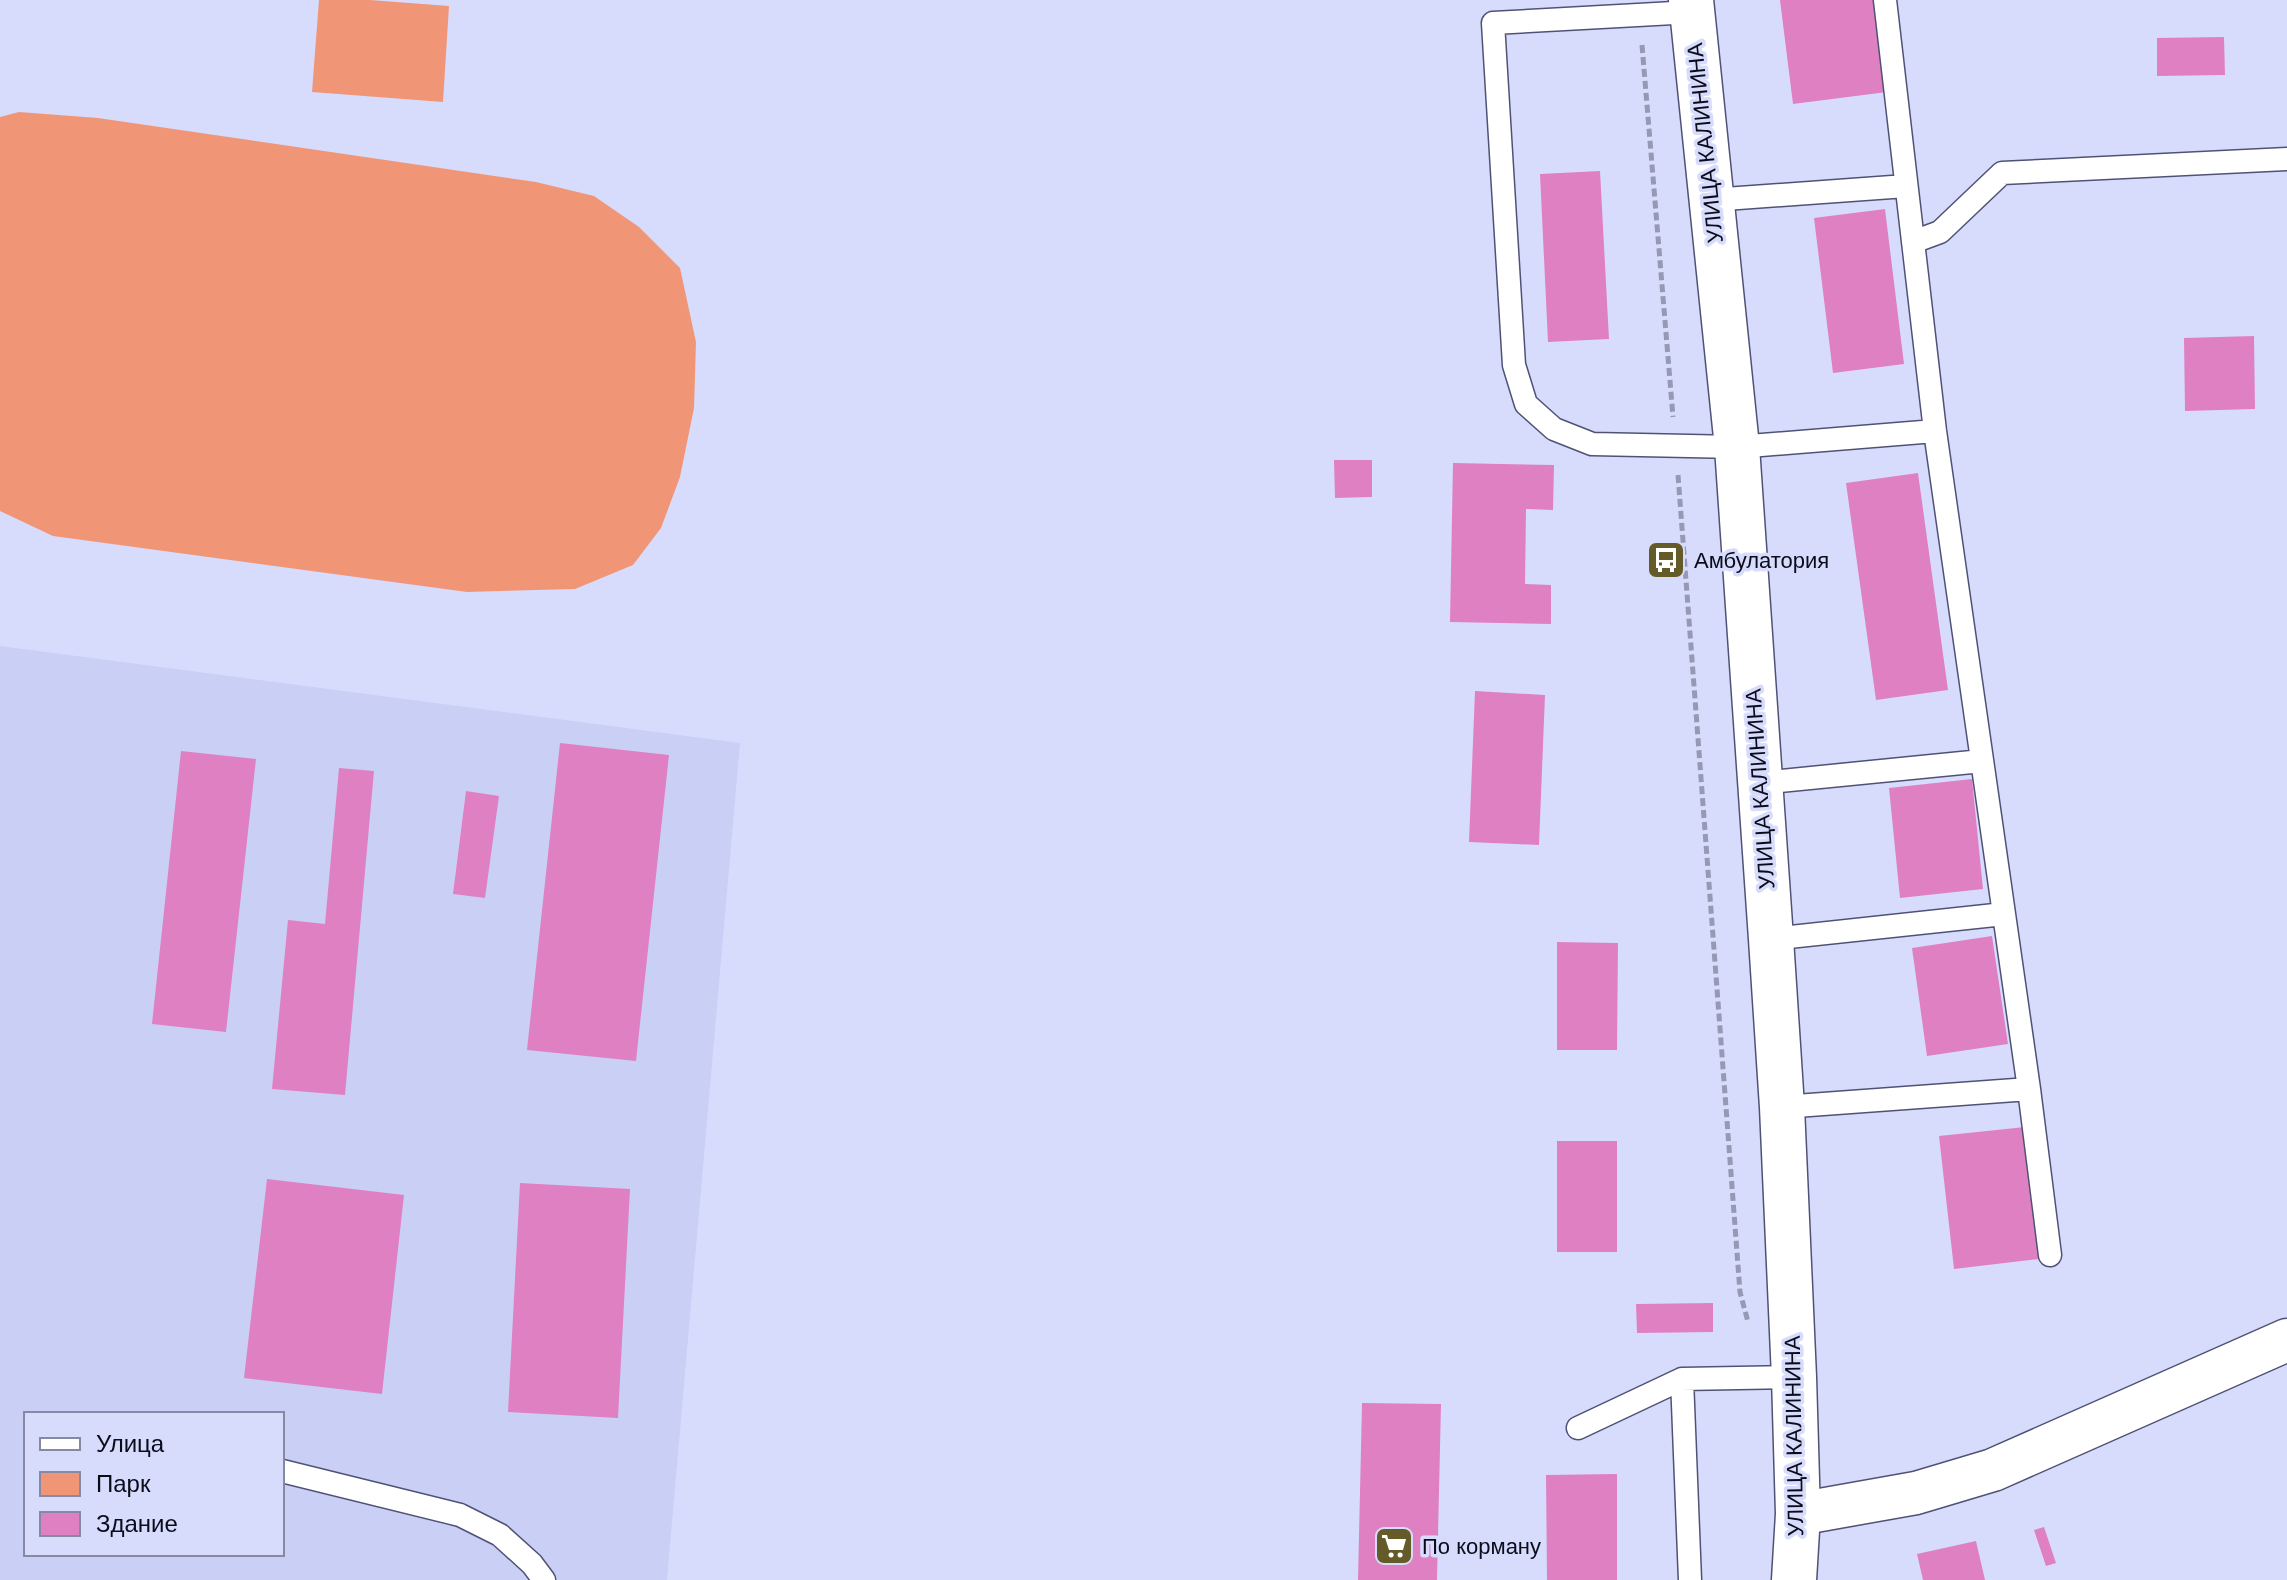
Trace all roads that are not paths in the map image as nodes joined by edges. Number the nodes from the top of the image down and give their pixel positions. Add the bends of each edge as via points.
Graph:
1 (1885, 0) edge
2 (1691, 6) edge
3 (2287, 159) edge
4 (1906, 186) junction
5 (1711, 200) junction
6 (1913, 242) junction
7 (1935, 431) junction
8 (1737, 447) junction
9 (1982, 761) junction
10 (1760, 783) junction
11 (2004, 914) junction
12 (1771, 939) junction
13 (2029, 1089) junction
14 (1782, 1107) junction
15 (2050, 1255) dead end
16 (2287, 1340) edge
17 (1779, 1377) junction
18 (1682, 1379) junction
19 (1578, 1428) dead end
20 (284, 1471) edge
21 (1798, 1514) junction
22 (544, 1580) edge
23 (1690, 1580) edge
24 (1794, 1580) edge

1 - 4 lane
2 - 5 main road, УЛИЦА КАЛИНИНА
2 - 8 lane via 1640,15 1493,23 1514,365 1526,404 1554,429 1592,444
3 - 6 lane via 2002,173 1940,232
4 - 5 lane
4 - 6 lane
5 - 8 main road, УЛИЦА КАЛИНИНА
6 - 7 lane
7 - 8 lane
7 - 9 lane
8 - 10 main road, УЛИЦА КАЛИНИНА
9 - 10 lane
9 - 11 lane
10 - 12 main road, УЛИЦА КАЛИНИНА
11 - 12 lane
11 - 13 lane
12 - 14 main road, УЛИЦА КАЛИНИНА
13 - 14 lane
13 - 15 lane
14 - 17 main road, УЛИЦА КАЛИНИНА
16 - 21 street via 1993,1470 1916,1493
17 - 18 lane
17 - 21 main road, УЛИЦА КАЛИНИНА
18 - 19 lane
18 - 23 lane
20 - 22 lane via 460,1515 500,1535
21 - 24 main road, УЛИЦА КАЛИНИНА

